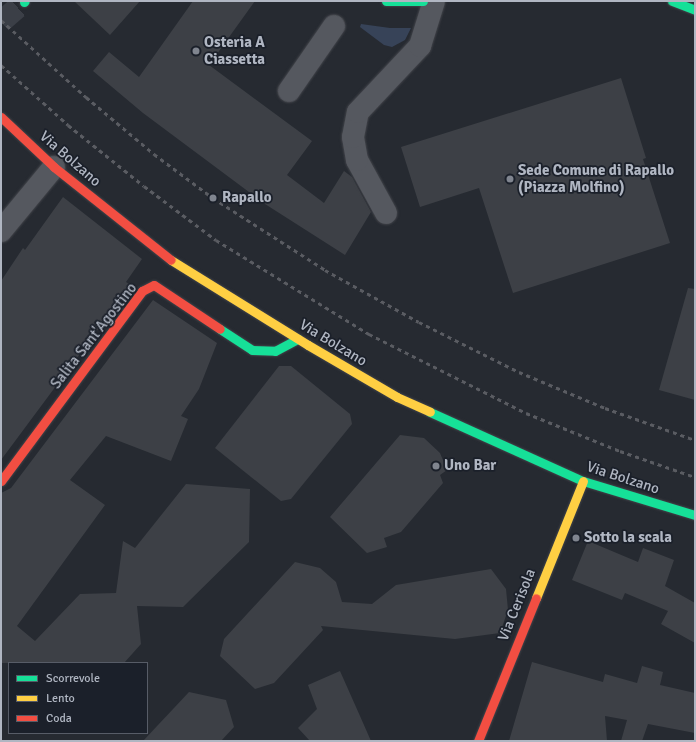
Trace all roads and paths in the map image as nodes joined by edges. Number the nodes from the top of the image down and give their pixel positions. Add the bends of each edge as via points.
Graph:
1 (386, 1) edge
2 (423, 1) edge
3 (434, 1) edge
4 (672, 1) edge
5 (695, 10) edge
6 (334, 26) dead end
7 (289, 91) dead end
8 (1, 117) edge
9 (54, 167) junction
10 (386, 213) dead end
11 (1, 231) edge
12 (298, 339) junction
13 (584, 481) junction
14 (1, 482) edge
15 (695, 515) edge
16 (478, 741) edge

1 - 2 street
3 - 10 street via 420,46 358,112 353,137 358,160
4 - 5 street
6 - 7 street
8 - 9 street, Via Bolzano
9 - 11 street
9 - 12 street, Via Bolzano via 164,255
12 - 13 street, Via Bolzano via 397,397
12 - 14 street, Salita Sant'Agostino via 275,351 252,350 154,285 142,290
13 - 15 street, Via Bolzano
13 - 16 street, Via Cerisola

